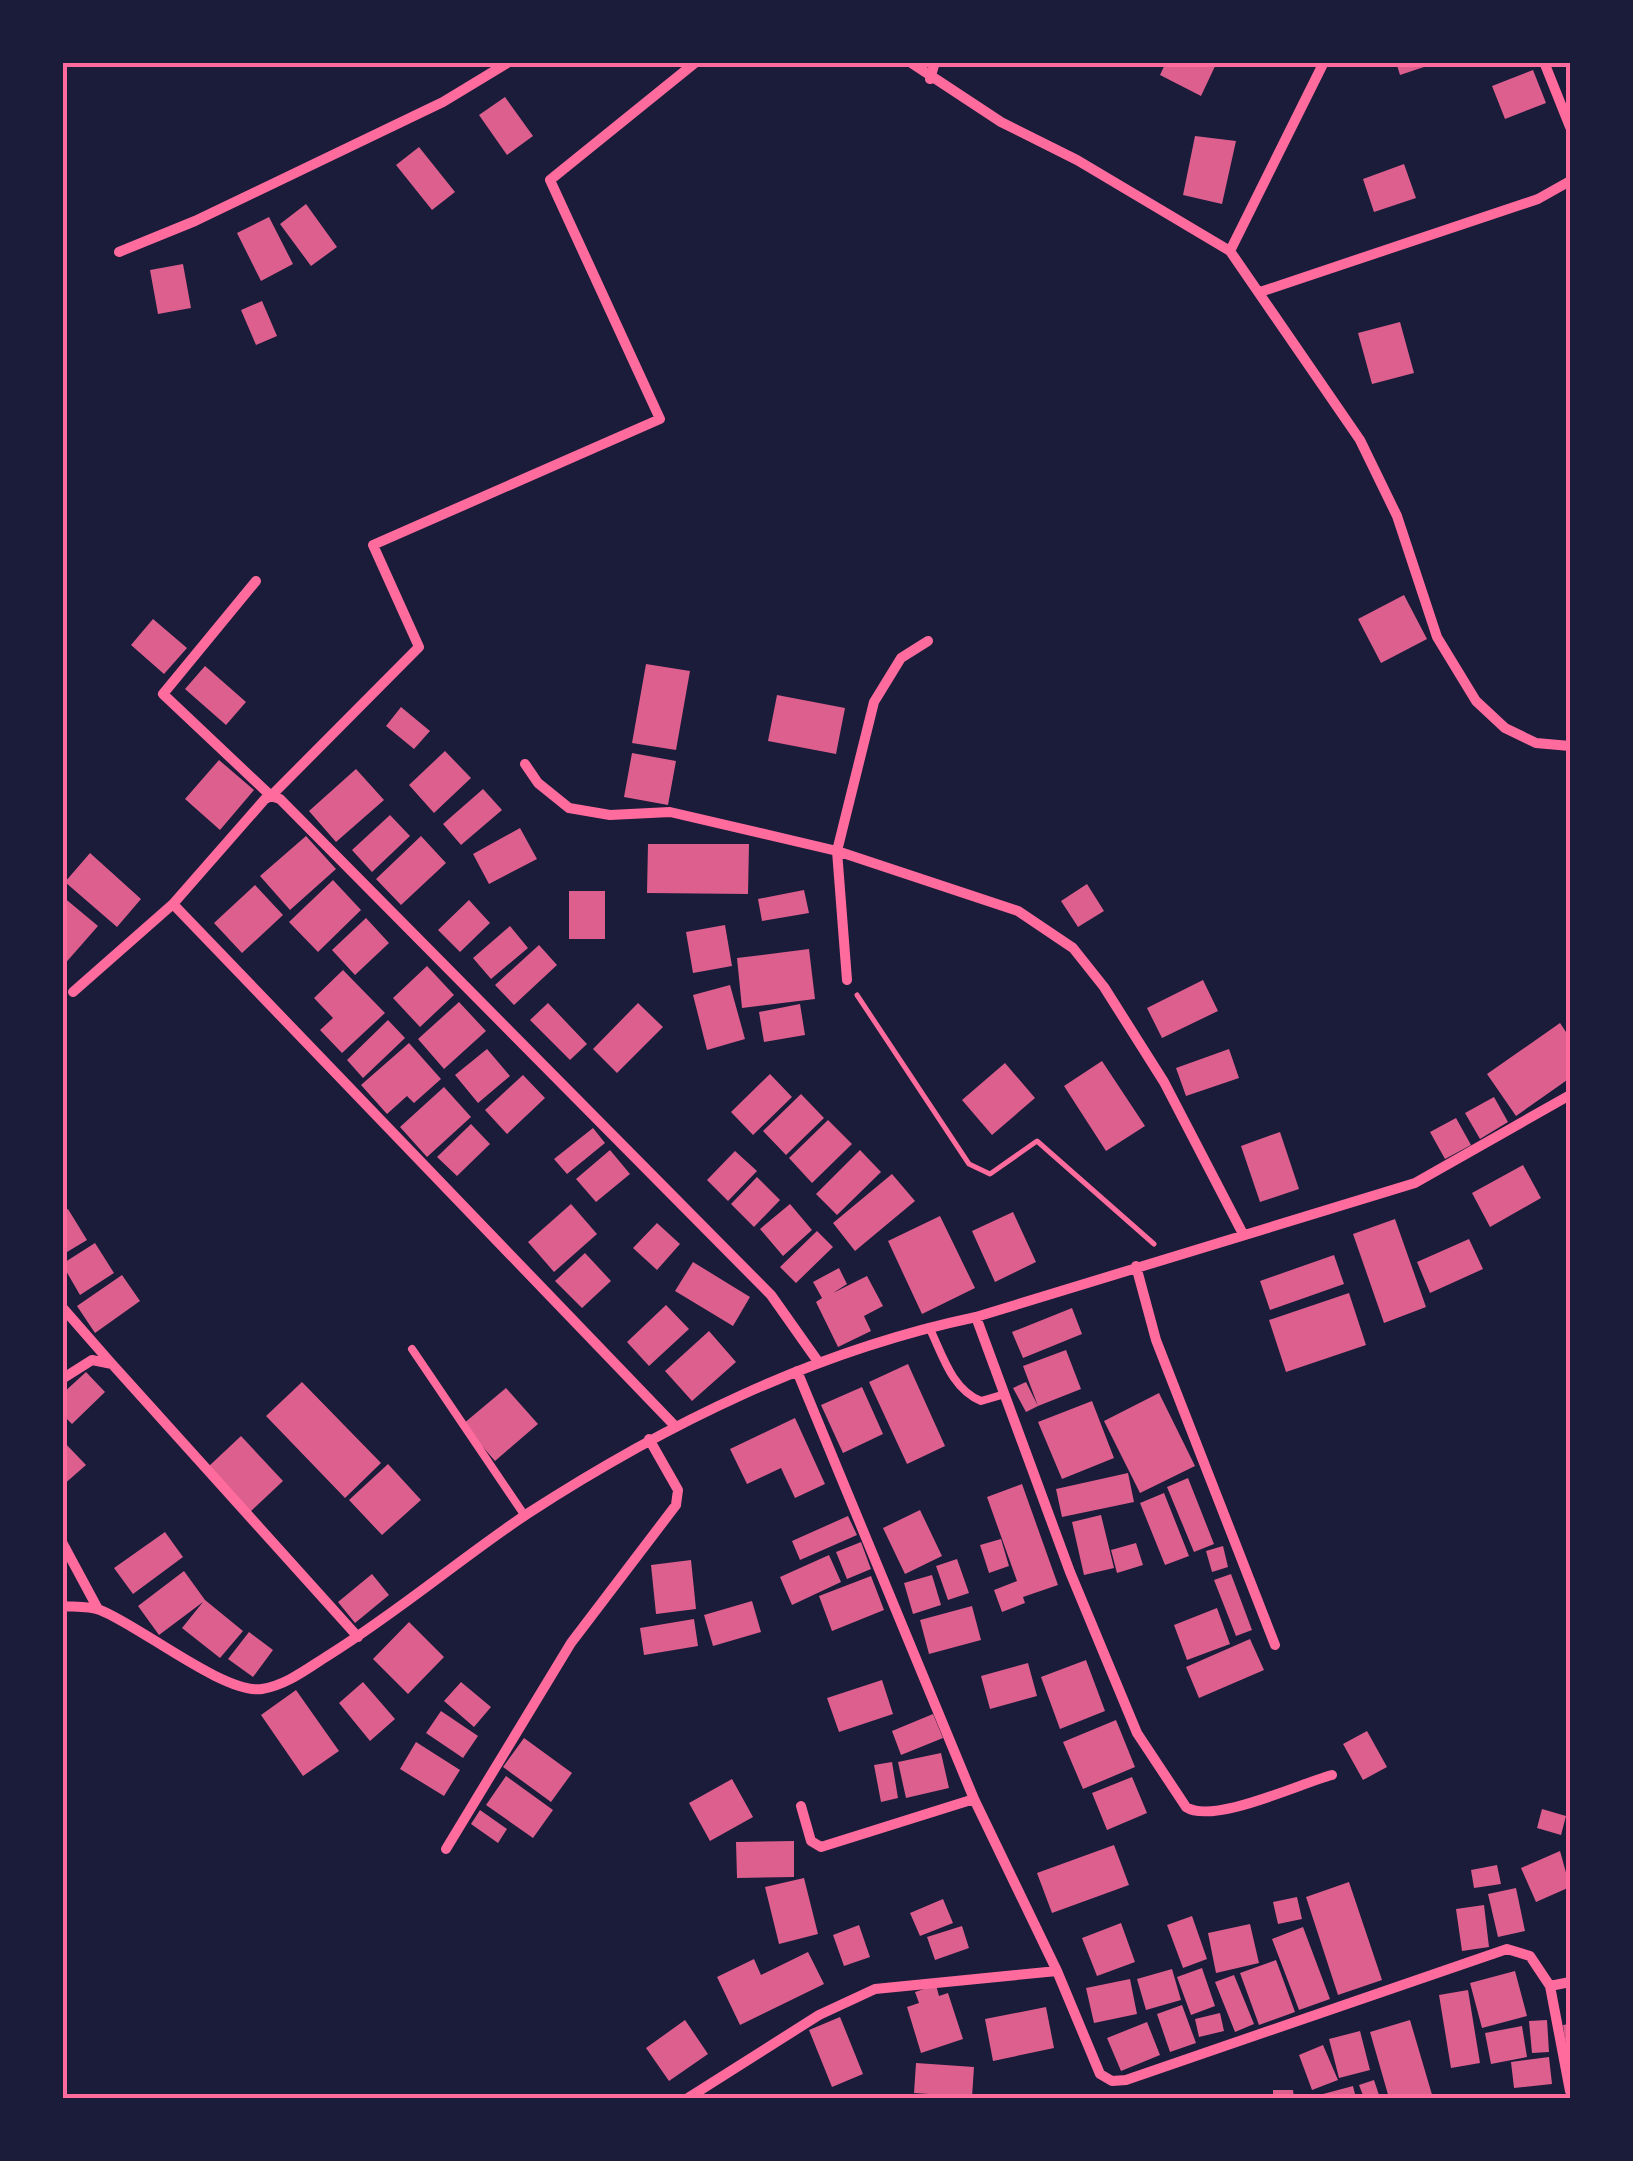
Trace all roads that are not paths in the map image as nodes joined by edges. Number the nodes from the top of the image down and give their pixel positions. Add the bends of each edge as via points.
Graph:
1 (510, 62) edge
2 (696, 62) edge
3 (910, 62) edge
4 (935, 62) edge
5 (1324, 62) edge
6 (1544, 62) edge
7 (930, 79) junction
8 (1570, 127) edge
9 (1570, 180) edge
10 (1230, 250) junction
11 (119, 252) dead end
12 (1260, 292) junction
13 (256, 582) dead end
14 (928, 641) dead end
15 (1570, 746) edge
16 (525, 764) dead end
17 (272, 796) junction
18 (837, 851) junction
19 (173, 904) junction
20 (847, 980) road end
21 (73, 992) dead end
22 (1570, 1095) edge
23 (1243, 1234) junction
24 (1136, 1266) junction
25 (62, 1307) edge
26 (976, 1316) junction
27 (929, 1326) junction
28 (412, 1349) dead end
29 (819, 1363) junction
30 (112, 1364) junction
31 (797, 1370) junction
32 (62, 1379) edge
33 (1004, 1394) junction
34 (674, 1425) junction
35 (650, 1439) junction
36 (526, 1516) junction
37 (62, 1542) edge
38 (62, 1606) edge
39 (98, 1610) junction
40 (358, 1637) junction
41 (1275, 1644) dead end
42 (1332, 1775) dead end
43 (974, 1799) junction
44 (801, 1806) dead end
45 (446, 1848) dead end
46 (1057, 1972) junction
47 (1570, 1982) edge
48 (1550, 1986) junction
49 (1570, 2091) edge
50 (688, 2098) edge

1 - 11 street via 443,102
2 - 17 street via 550,180 660,419 374,545 418,646
3 - 7 street
4 - 7 street
5 - 10 street
6 - 8 street
7 - 10 street
9 - 12 street via 1538,199
10 - 12 street
12 - 15 street via 1360,440 1397,516 1437,637 1476,700 1505,728 1536,743
13 - 17 street via 163,694
14 - 18 street via 901,658 874,702
16 - 18 street via 550,795 581,812 670,812
17 - 19 street
17 - 29 street via 771,1294
18 - 20 street
18 - 23 street via 1018,911 1073,948 1164,1082
19 - 21 street
19 - 34 street
22 - 23 street via 1414,1183
23 - 24 street
24 - 26 street
24 - 41 street via 1156,1340
25 - 30 street
26 - 27 street
26 - 33 street
27 - 29 street
27 - 33 lane via 966,1393 980,1400
28 - 36 lane
29 - 31 street
30 - 32 street via 92,1360
30 - 40 street
31 - 34 street
31 - 43 street
33 - 42 street via 1137,1733 1186,1807 1222,1809
34 - 35 street
35 - 36 street
35 - 45 street via 678,1490 676,1505 571,1643
36 - 40 street
37 - 39 street
38 - 39 street
39 - 40 street via 230,1683 259,1690 287,1682
43 - 44 street via 821,1847 811,1842
43 - 46 street
46 - 48 street via 1100,2074 1112,2080 1507,1949 1530,1956
46 - 50 street via 875,1990 819,2015
47 - 48 street
48 - 49 street

